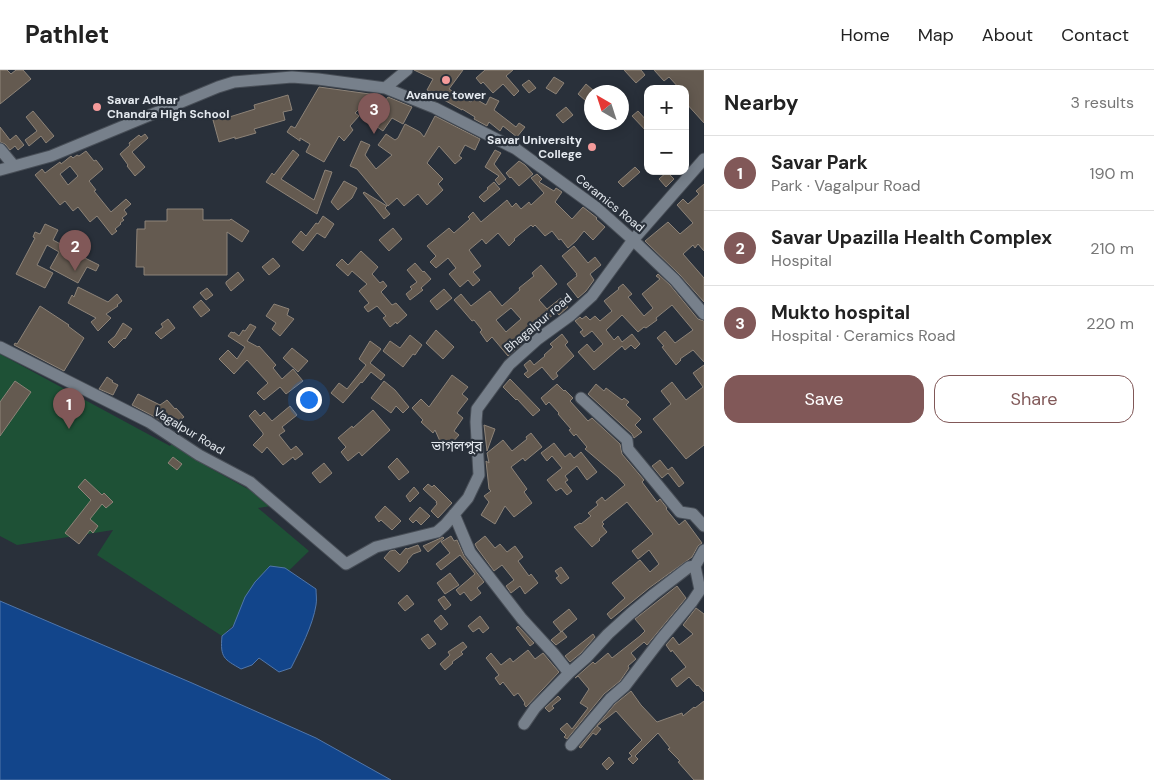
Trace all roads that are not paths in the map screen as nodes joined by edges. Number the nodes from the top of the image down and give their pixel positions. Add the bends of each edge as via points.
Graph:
1 (230, 70) edge
2 (407, 70) edge
3 (234, 82) junction
4 (385, 88) junction
5 (0, 149) edge
6 (704, 159) edge
7 (14, 166) junction
8 (0, 170) edge
9 (633, 240) junction
10 (704, 314) edge
11 (0, 347) edge
12 (581, 398) dead end
13 (454, 514) junction
14 (704, 526) edge
15 (704, 550) edge
16 (346, 564) joint
17 (695, 566) junction
18 (702, 592) edge
19 (569, 673) junction
20 (524, 724) dead end
21 (571, 744) dead end

1 - 3 street
2 - 4 street
3 - 4 street, Ceramics Road via 292,77
3 - 7 street, Ceramics Road via 51,156
4 - 9 street, Ceramics Road via 435,108 516,149 597,208
5 - 7 street
6 - 9 street, Bhagalpur road
7 - 8 street, Ceramics Road
9 - 10 street, Ceramics Road via 675,280
9 - 13 street, Bhagalpur road via 592,296 510,365 476,409 478,476 468,498
11 - 16 street, Vagalpur Road via 149,422 199,456 250,482
12 - 14 street via 627,440 628,449 680,512 693,514
13 - 16 street, Bhagalpur road via 437,532 376,547
13 - 19 street via 470,552
15 - 17 street
17 - 18 street
17 - 19 street via 654,594
18 - 21 street
19 - 20 street

